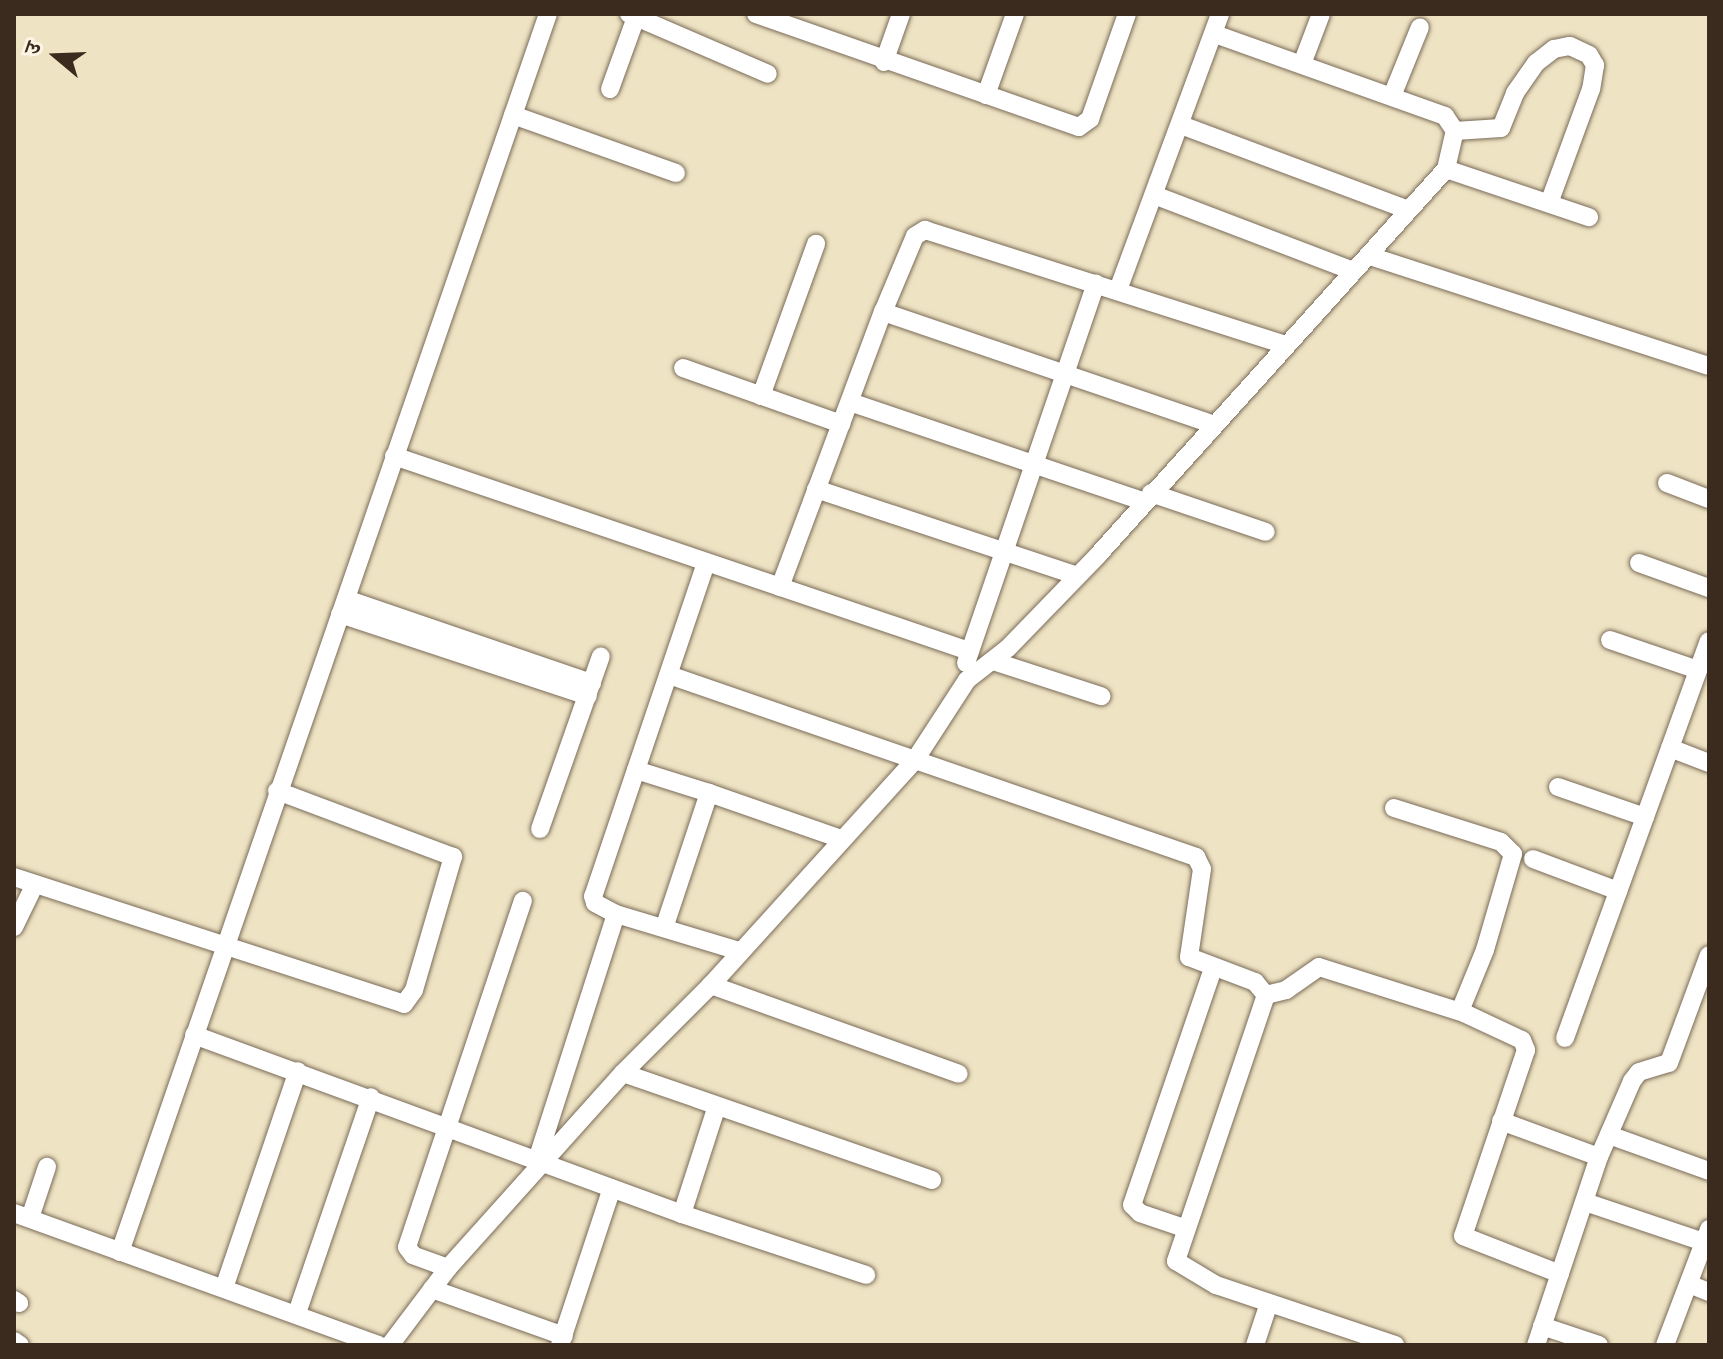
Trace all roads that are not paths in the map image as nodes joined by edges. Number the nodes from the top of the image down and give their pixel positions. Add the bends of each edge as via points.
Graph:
1 (548, 14) edge
2 (756, 14) edge
3 (901, 14) edge
4 (1015, 14) edge
5 (1127, 14) edge
6 (1220, 14) edge
7 (1321, 14) edge
8 (633, 15) edge
9 (780, 18) edge
10 (1420, 27) dead end
11 (1215, 34) junction
12 (884, 62) junction
13 (1302, 64) junction
14 (768, 74) dead end
15 (610, 89) dead end
16 (986, 95) junction
17 (1392, 96) junction
18 (513, 115) junction
19 (1181, 125) junction
20 (1455, 131) junction
21 (1446, 169) junction
22 (676, 173) dead end
23 (1154, 195) junction
24 (1549, 203) junction
25 (1408, 210) junction
26 (1589, 217) dead end
27 (816, 244) dead end
28 (1370, 256) junction
29 (1353, 271) junction
30 (1096, 284) junction
31 (1118, 290) junction
32 (883, 312) junction
33 (1285, 345) junction
34 (1709, 366) edge
35 (683, 368) dead end
36 (1067, 374) junction
37 (761, 396) junction
38 (850, 402) junction
39 (841, 424) junction
40 (1214, 425) junction
41 (394, 456) junction
42 (1034, 463) junction
43 (1667, 483) dead end
44 (816, 489) junction
45 (1147, 497) junction
46 (1709, 499) edge
47 (1266, 532) dead end
48 (1003, 553) junction
49 (706, 563) junction
50 (1639, 563) dead end
51 (1077, 576) junction
52 (780, 587) junction
53 (1709, 588) edge
54 (343, 606) junction
55 (1610, 640) dead end
56 (1709, 641) edge
57 (969, 651) junction
58 (601, 656) dead end
59 (993, 661) junction
60 (1698, 670) junction
61 (669, 675) junction
62 (590, 689) junction
63 (958, 693) junction
64 (1101, 696) dead end
65 (1670, 748) junction
66 (915, 760) junction
67 (1709, 763) edge
68 (636, 770) junction
69 (1558, 787) dead end
70 (277, 791) junction
71 (709, 793) junction
72 (1394, 808) dead end
73 (1645, 817) junction
74 (540, 829) dead end
75 (841, 839) junction
76 (1533, 859) dead end
77 (14, 877) edge
78 (34, 886) junction
79 (1618, 891) junction
80 (523, 901) dead end
81 (616, 914) junction
82 (14, 927) edge
83 (664, 928) junction
84 (226, 943) junction
85 (739, 951) junction
86 (1709, 955) edge
87 (1213, 969) junction
88 (711, 985) junction
89 (1266, 995) junction
90 (1460, 1011) junction
91 (194, 1035) junction
92 (1565, 1038) dead end
93 (298, 1071) junction
94 (623, 1073) junction
95 (959, 1074) dead end
96 (371, 1097) junction
97 (716, 1109) junction
98 (1501, 1121) junction
99 (448, 1127) junction
100 (1609, 1135) junction
101 (1599, 1157) junction
102 (542, 1159) junction
103 (47, 1167) dead end
104 (1709, 1171) edge
105 (932, 1180) dead end
106 (612, 1188) junction
107 (1585, 1202) junction
108 (682, 1214) junction
109 (22, 1215) edge
110 (1184, 1228) junction
111 (1706, 1235) edge
112 (120, 1252) junction
113 (448, 1268) junction
114 (1560, 1274) junction
115 (866, 1275) dead end
116 (1689, 1284) junction
117 (224, 1288) junction
118 (432, 1289) junction
119 (1709, 1292) edge
120 (1269, 1303) junction
121 (297, 1313) junction
122 (1542, 1326) junction
123 (14, 1341) edge
124 (562, 1341) edge
125 (20, 1345) edge
126 (379, 1345) edge
127 (390, 1345) edge
128 (1255, 1345) edge
129 (1395, 1345) edge
130 (1536, 1345) edge
131 (1599, 1345) edge
132 (1665, 1345) edge

1 - 18 street
2 - 9 street
3 - 12 street
4 - 16 street
5 - 16 street via 1085,125 1069,126
6 - 11 street
7 - 13 street
8 - 14 street
8 - 15 street
9 - 12 street
10 - 17 street
11 - 13 street
11 - 19 street
12 - 16 street
13 - 17 street
17 - 20 street via 1445,116
18 - 22 street
18 - 41 street
19 - 23 street
19 - 25 street
20 - 21 street
20 - 24 street via 1501,128 1515,93 1554,49 1570,46 1589,55 1595,65 1591,89
21 - 24 street
21 - 25 street
23 - 29 street
23 - 31 street
24 - 26 street
25 - 28 street
27 - 37 street
28 - 29 street
28 - 34 street
29 - 33 street
30 - 31 street
30 - 32 street via 925,230 915,236
30 - 36 street
31 - 33 street
32 - 36 street
32 - 38 street
33 - 40 street
35 - 37 street
36 - 40 street
36 - 42 street
37 - 39 street
38 - 39 street
38 - 42 street
39 - 44 street
40 - 45 street
41 - 49 street
41 - 54 street
42 - 45 street
42 - 48 street
43 - 46 street
44 - 48 street
44 - 52 street
45 - 47 street
45 - 51 street
48 - 51 street
48 - 57 street
49 - 52 street
49 - 61 street
50 - 53 street
51 - 59 street
52 - 57 street
54 - 62 street
54 - 70 street
55 - 60 street
56 - 60 street
57 - 63 street
58 - 62 street
59 - 63 street
59 - 64 street
60 - 65 street
61 - 66 street
61 - 68 street
62 - 74 street
63 - 66 street
65 - 67 street
65 - 73 street
66 - 75 street
66 - 87 street via 1196,857 1200,888 1187,949 1194,962
68 - 71 street
68 - 81 street via 593,896 595,903
69 - 73 street
70 - 84 street
70 - 84 street via 453,857 414,990 410,999 397,1004
71 - 75 street
71 - 83 street
72 - 90 street via 1501,842 1513,854 1495,922
73 - 79 street
75 - 85 street
76 - 79 street
77 - 78 street
78 - 82 street
78 - 84 street
79 - 92 street
80 - 99 street
81 - 83 street
81 - 102 street
83 - 85 street
84 - 91 street
85 - 88 street
86 - 100 street via 1669,1063 1639,1072
87 - 89 street via 1255,982
87 - 110 street via 1132,1205 1140,1213
88 - 94 street
88 - 95 street
89 - 90 street via 1286,990 1319,967
89 - 110 street
90 - 98 street via 1525,1043
91 - 93 street
91 - 112 street
93 - 96 street
93 - 117 street
94 - 97 street
94 - 102 street
96 - 99 street
96 - 121 street
97 - 105 street
97 - 108 street
98 - 101 street
98 - 114 street via 1463,1236 1476,1246
99 - 102 street
99 - 113 street via 407,1247 413,1255
100 - 101 street
100 - 104 street
101 - 107 street
102 - 106 street
102 - 113 street
103 - 109 street
106 - 108 street
106 - 124 street
107 - 111 street
107 - 114 street
108 - 115 street
109 - 112 street
110 - 120 street via 1176,1254 1183,1267
111 - 116 street
112 - 117 street
113 - 118 street
114 - 122 street
116 - 119 street
116 - 132 street
117 - 121 street
118 - 124 street
118 - 127 street
120 - 128 street
120 - 129 street
121 - 126 street
122 - 130 street
122 - 131 street
123 - 125 street

